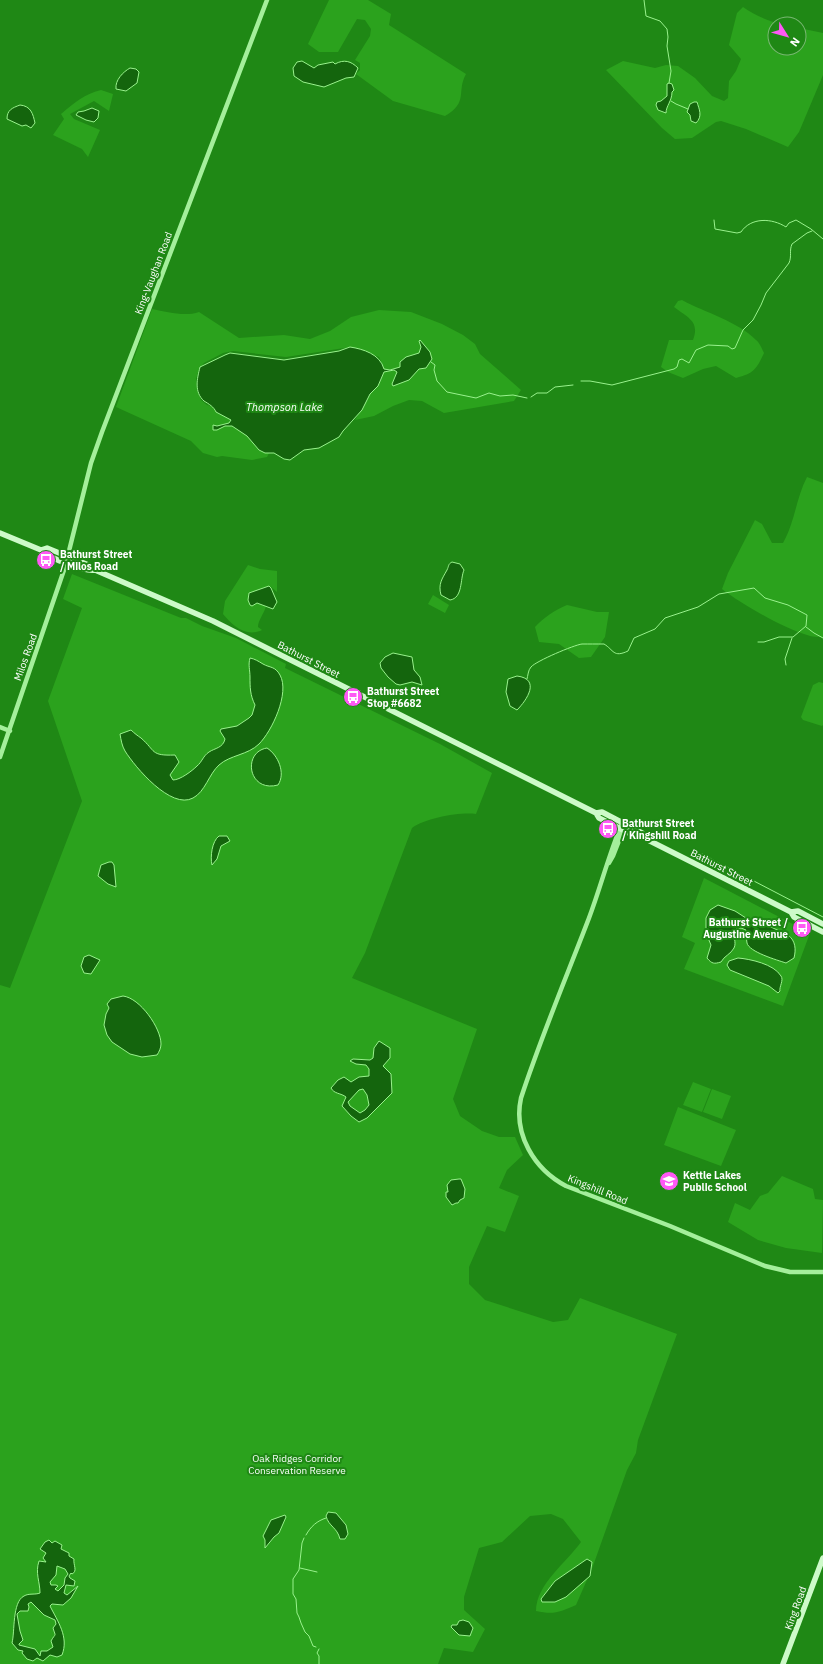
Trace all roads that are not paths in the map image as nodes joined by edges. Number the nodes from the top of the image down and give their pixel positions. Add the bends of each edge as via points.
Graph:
1 (267, 0) edge
2 (0, 533) edge
3 (41, 550) junction
4 (68, 556) junction
5 (66, 563) junction
6 (95, 570) junction
7 (0, 727) edge
8 (10, 731) junction
9 (0, 757) edge
10 (622, 826) junction
11 (791, 912) junction
12 (823, 924) edge
13 (823, 932) edge
14 (823, 1272) edge
15 (823, 1558) edge
16 (784, 1664) edge

1 - 4 street, King-Vaughan Road via 102,432 91,463
2 - 3 main road, Bathurst Street
3 - 4 main road, Bathurst Street via 47,548
3 - 5 main road, Bathurst Street
4 - 5 street, King-Vaughan Road
4 - 6 main road, Bathurst Street
5 - 6 main road, Bathurst Street via 90,571
5 - 8 street, Milos Road
6 - 10 main road, Bathurst Street via 213,621 596,813 602,812
7 - 8 street
8 - 9 street, Milos Road
10 - 11 main road, Bathurst Street via 639,838 644,838
10 - 14 street, Kingshill Road via 609,855 608,864 521,1098 520,1124 527,1148 551,1176 571,1189 766,1266 790,1272
11 - 12 main road, Bathurst Street via 798,911
11 - 13 main road, Bathurst Street via 794,917
15 - 16 main road, King Road

